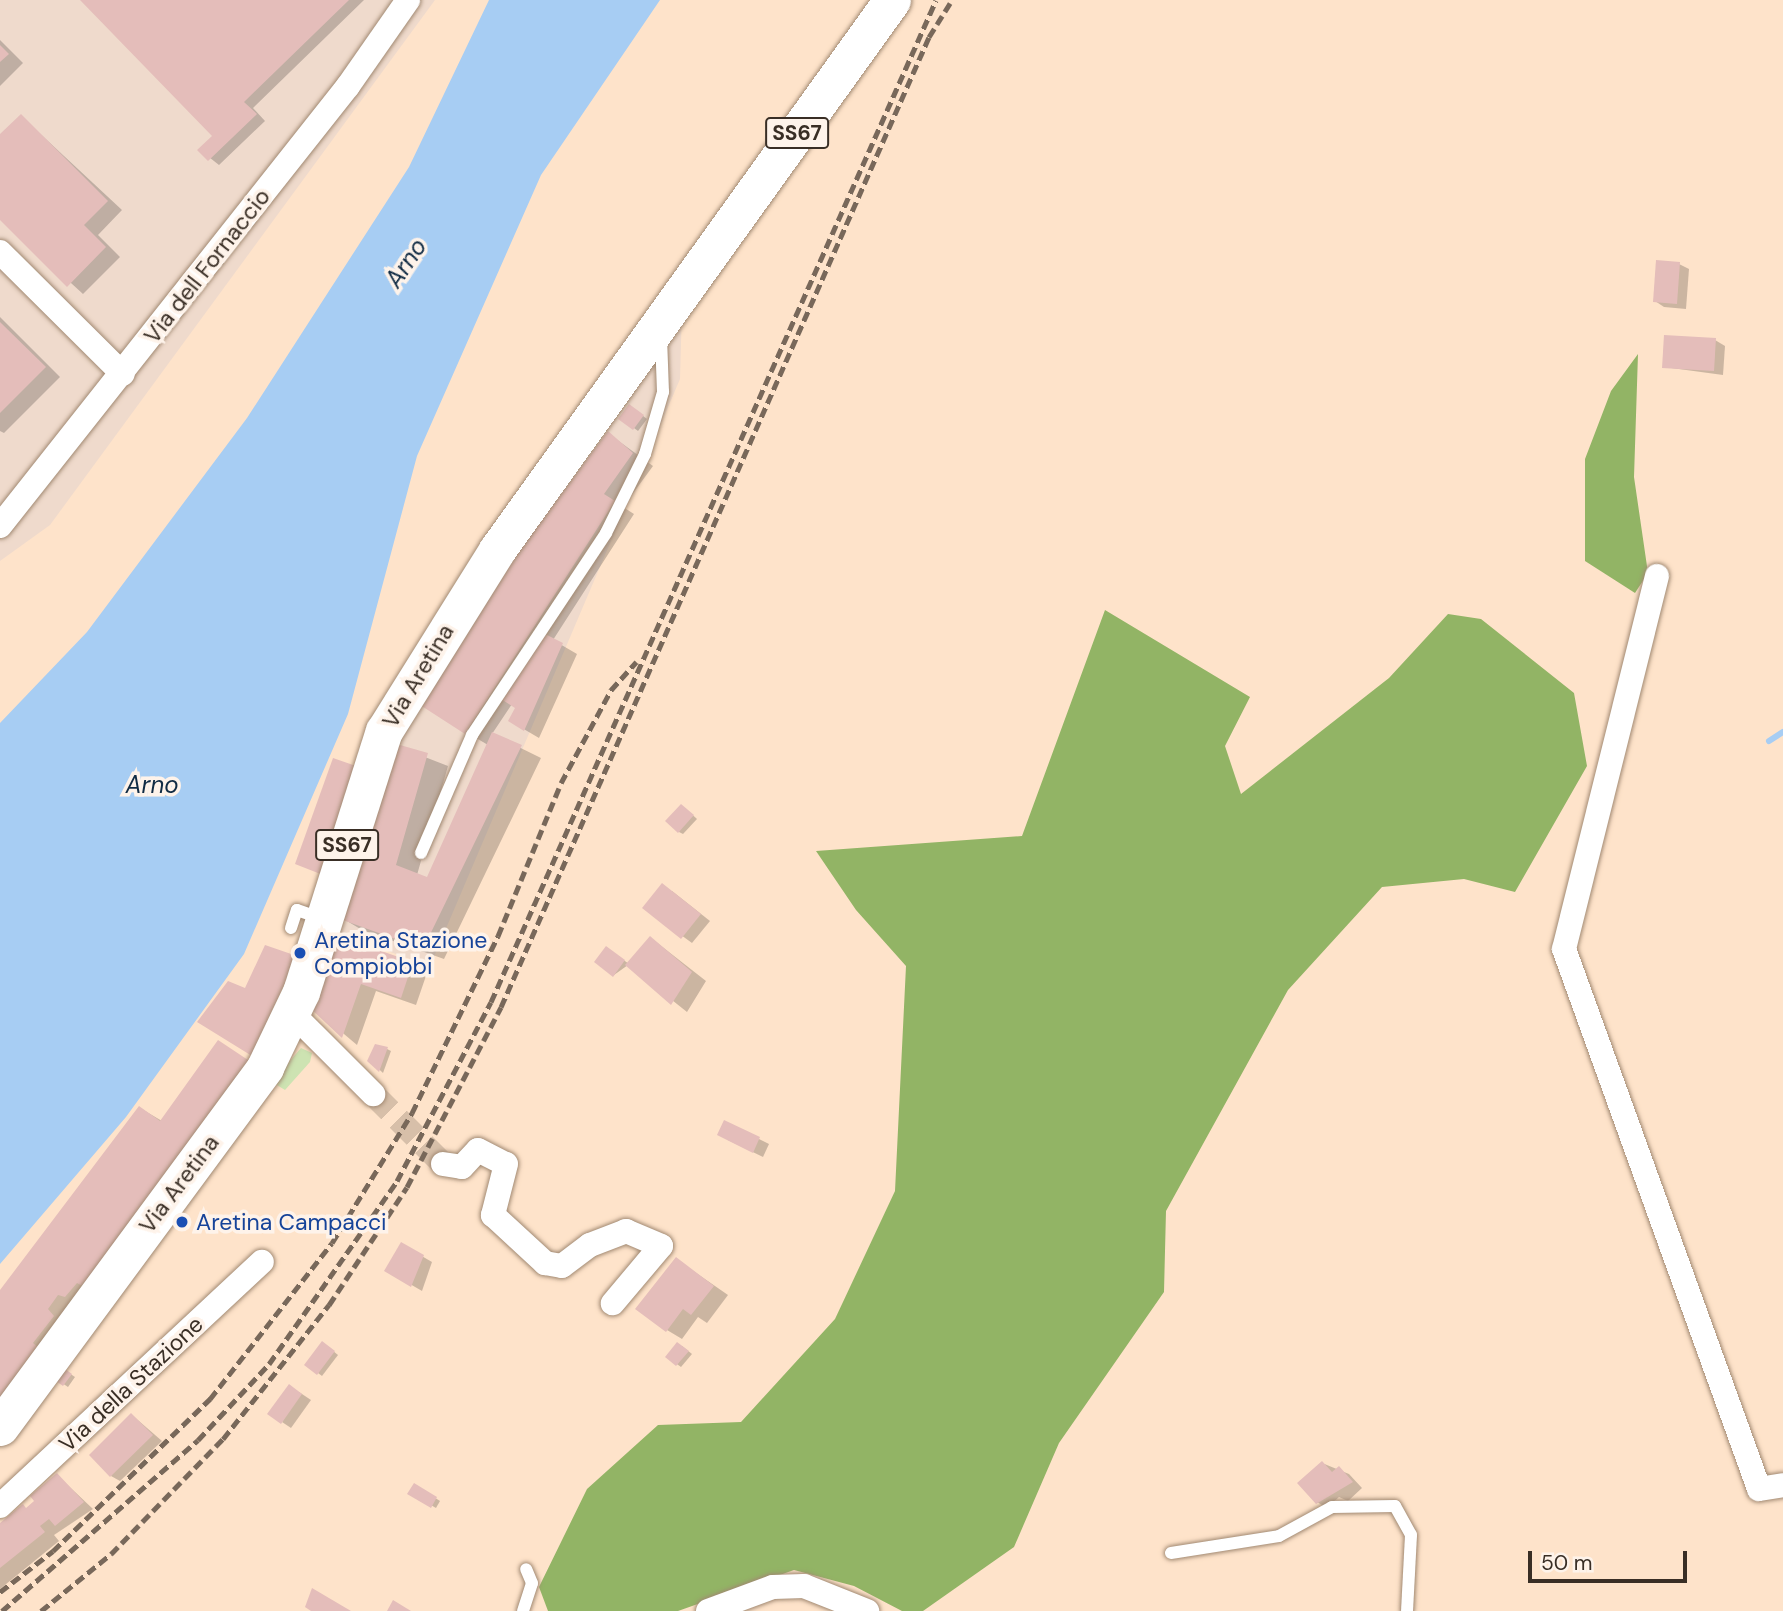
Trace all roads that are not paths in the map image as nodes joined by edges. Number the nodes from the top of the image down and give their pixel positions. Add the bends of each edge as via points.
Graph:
1 (408, 0) edge
2 (892, 0) edge
3 (0, 252) edge
4 (660, 323) junction
5 (123, 374) junction
6 (2, 520) edge
7 (1657, 576) dead end
8 (421, 853) dead end
9 (292, 1013) junction
10 (373, 1094) tunnel mouth
11 (443, 1164) dead end
12 (262, 1262) dead end
13 (613, 1303) dead end
14 (0, 1427) edge
15 (1783, 1485) edge
16 (0, 1506) edge
17 (1171, 1553) dead end
18 (526, 1569) dead end
19 (523, 1611) edge
20 (708, 1611) edge
21 (867, 1611) edge
22 (1407, 1611) edge

1 - 5 street, Via dell Fornaccio
2 - 4 main road, Via Aretina / SS67
3 - 5 street
4 - 8 lane via 663,392 645,454 606,533 472,735
4 - 9 main road, Via Aretina / SS67 via 497,550 370,746 307,923
5 - 6 street, Via dell Fornaccio
7 - 15 street via 1564,949 1759,1489
9 - 10 street
9 - 14 main road, Via Aretina / SS67 via 265,1067
11 - 13 street via 462,1167 478,1150 506,1164 493,1215 545,1263 562,1266 590,1245 625,1231 661,1246
12 - 16 street, Via della Stazione
17 - 22 lane via 1279,1536 1332,1507 1395,1506 1411,1535
18 - 19 lane via 532,1583
20 - 21 street via 773,1587 804,1586

